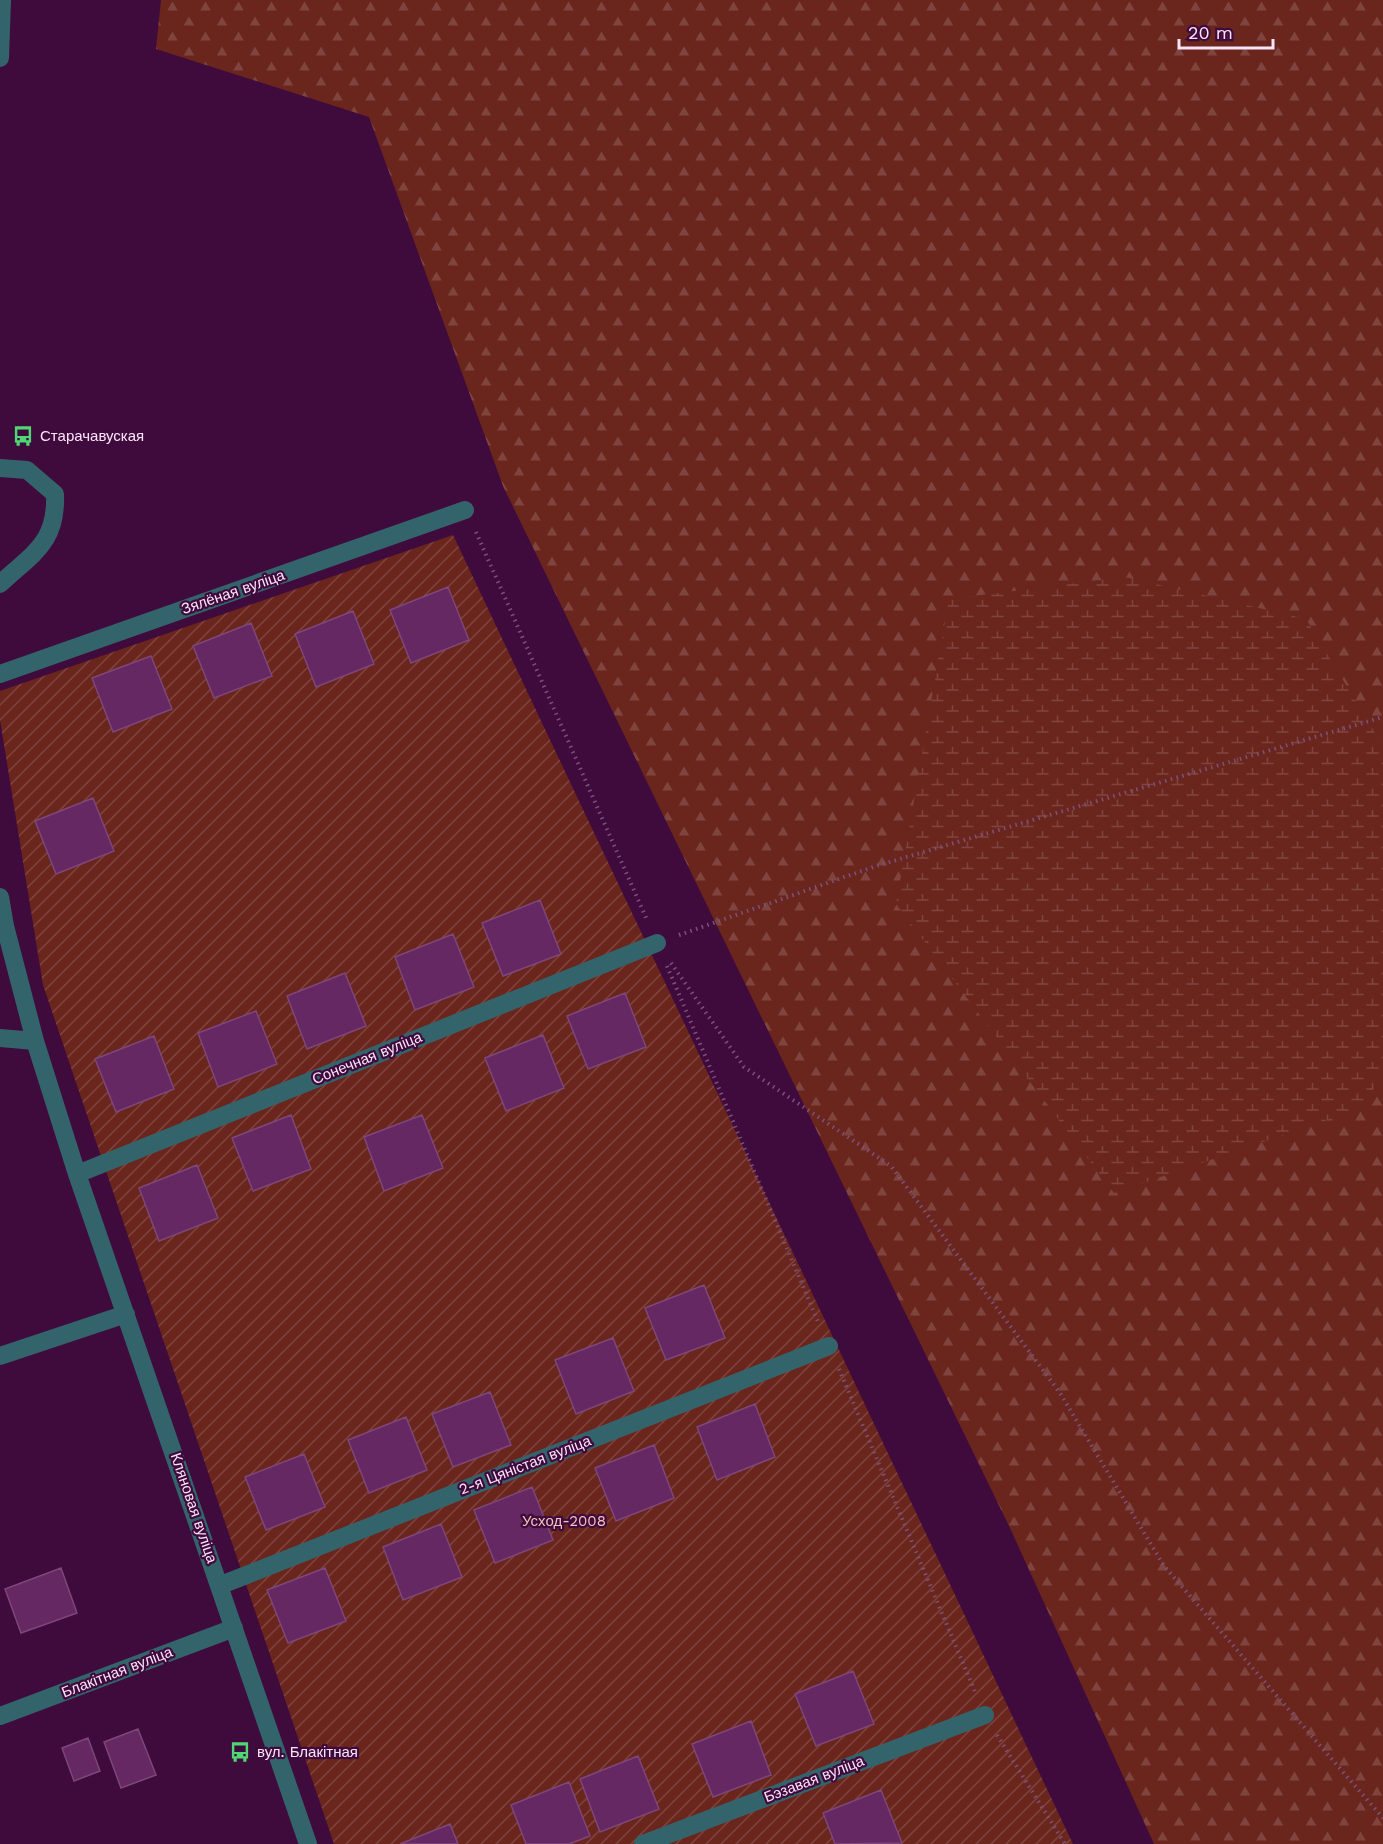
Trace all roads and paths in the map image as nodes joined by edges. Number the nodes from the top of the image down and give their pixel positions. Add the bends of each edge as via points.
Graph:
1 (2, 0) edge
2 (0, 58) edge
3 (0, 468) edge
4 (465, 510) joint
5 (0, 584) edge
6 (0, 674) edge
7 (1383, 717) edge
8 (0, 897) edge
9 (657, 943) junction
10 (0, 1038) edge
11 (35, 1041) junction
12 (77, 1174) junction
13 (126, 1314) junction
14 (829, 1346) junction
15 (0, 1356) edge
16 (220, 1584) junction
17 (234, 1628) junction
18 (985, 1714) junction
19 (0, 1716) edge
20 (1383, 1818) edge
21 (308, 1844) edge
22 (643, 1844) edge
23 (1065, 1844) edge

1 - 2 street
3 - 5 street via 27,470 55,494 56,517 48,540
4 - 6 street, Зялёная вуліца
4 - 9 path
7 - 9 path via 876,866
8 - 11 street, Кляновая вуліца
9 - 12 street, Сонечная вуліца
9 - 14 path
9 - 20 path via 744,1067 891,1166 1060,1393 1164,1566
10 - 11 street
11 - 12 street, Кляновая вуліца
12 - 13 street, Кляновая вуліца
13 - 15 street
13 - 16 street, Кляновая вуліца
14 - 16 street, 2-я Цяністая вуліца
14 - 18 path
16 - 17 street, Кляновая вуліца
17 - 19 street, Блакітная вуліца
17 - 21 street, Кляновая вуліца
18 - 22 street, Бэзавая вуліца
18 - 23 path

